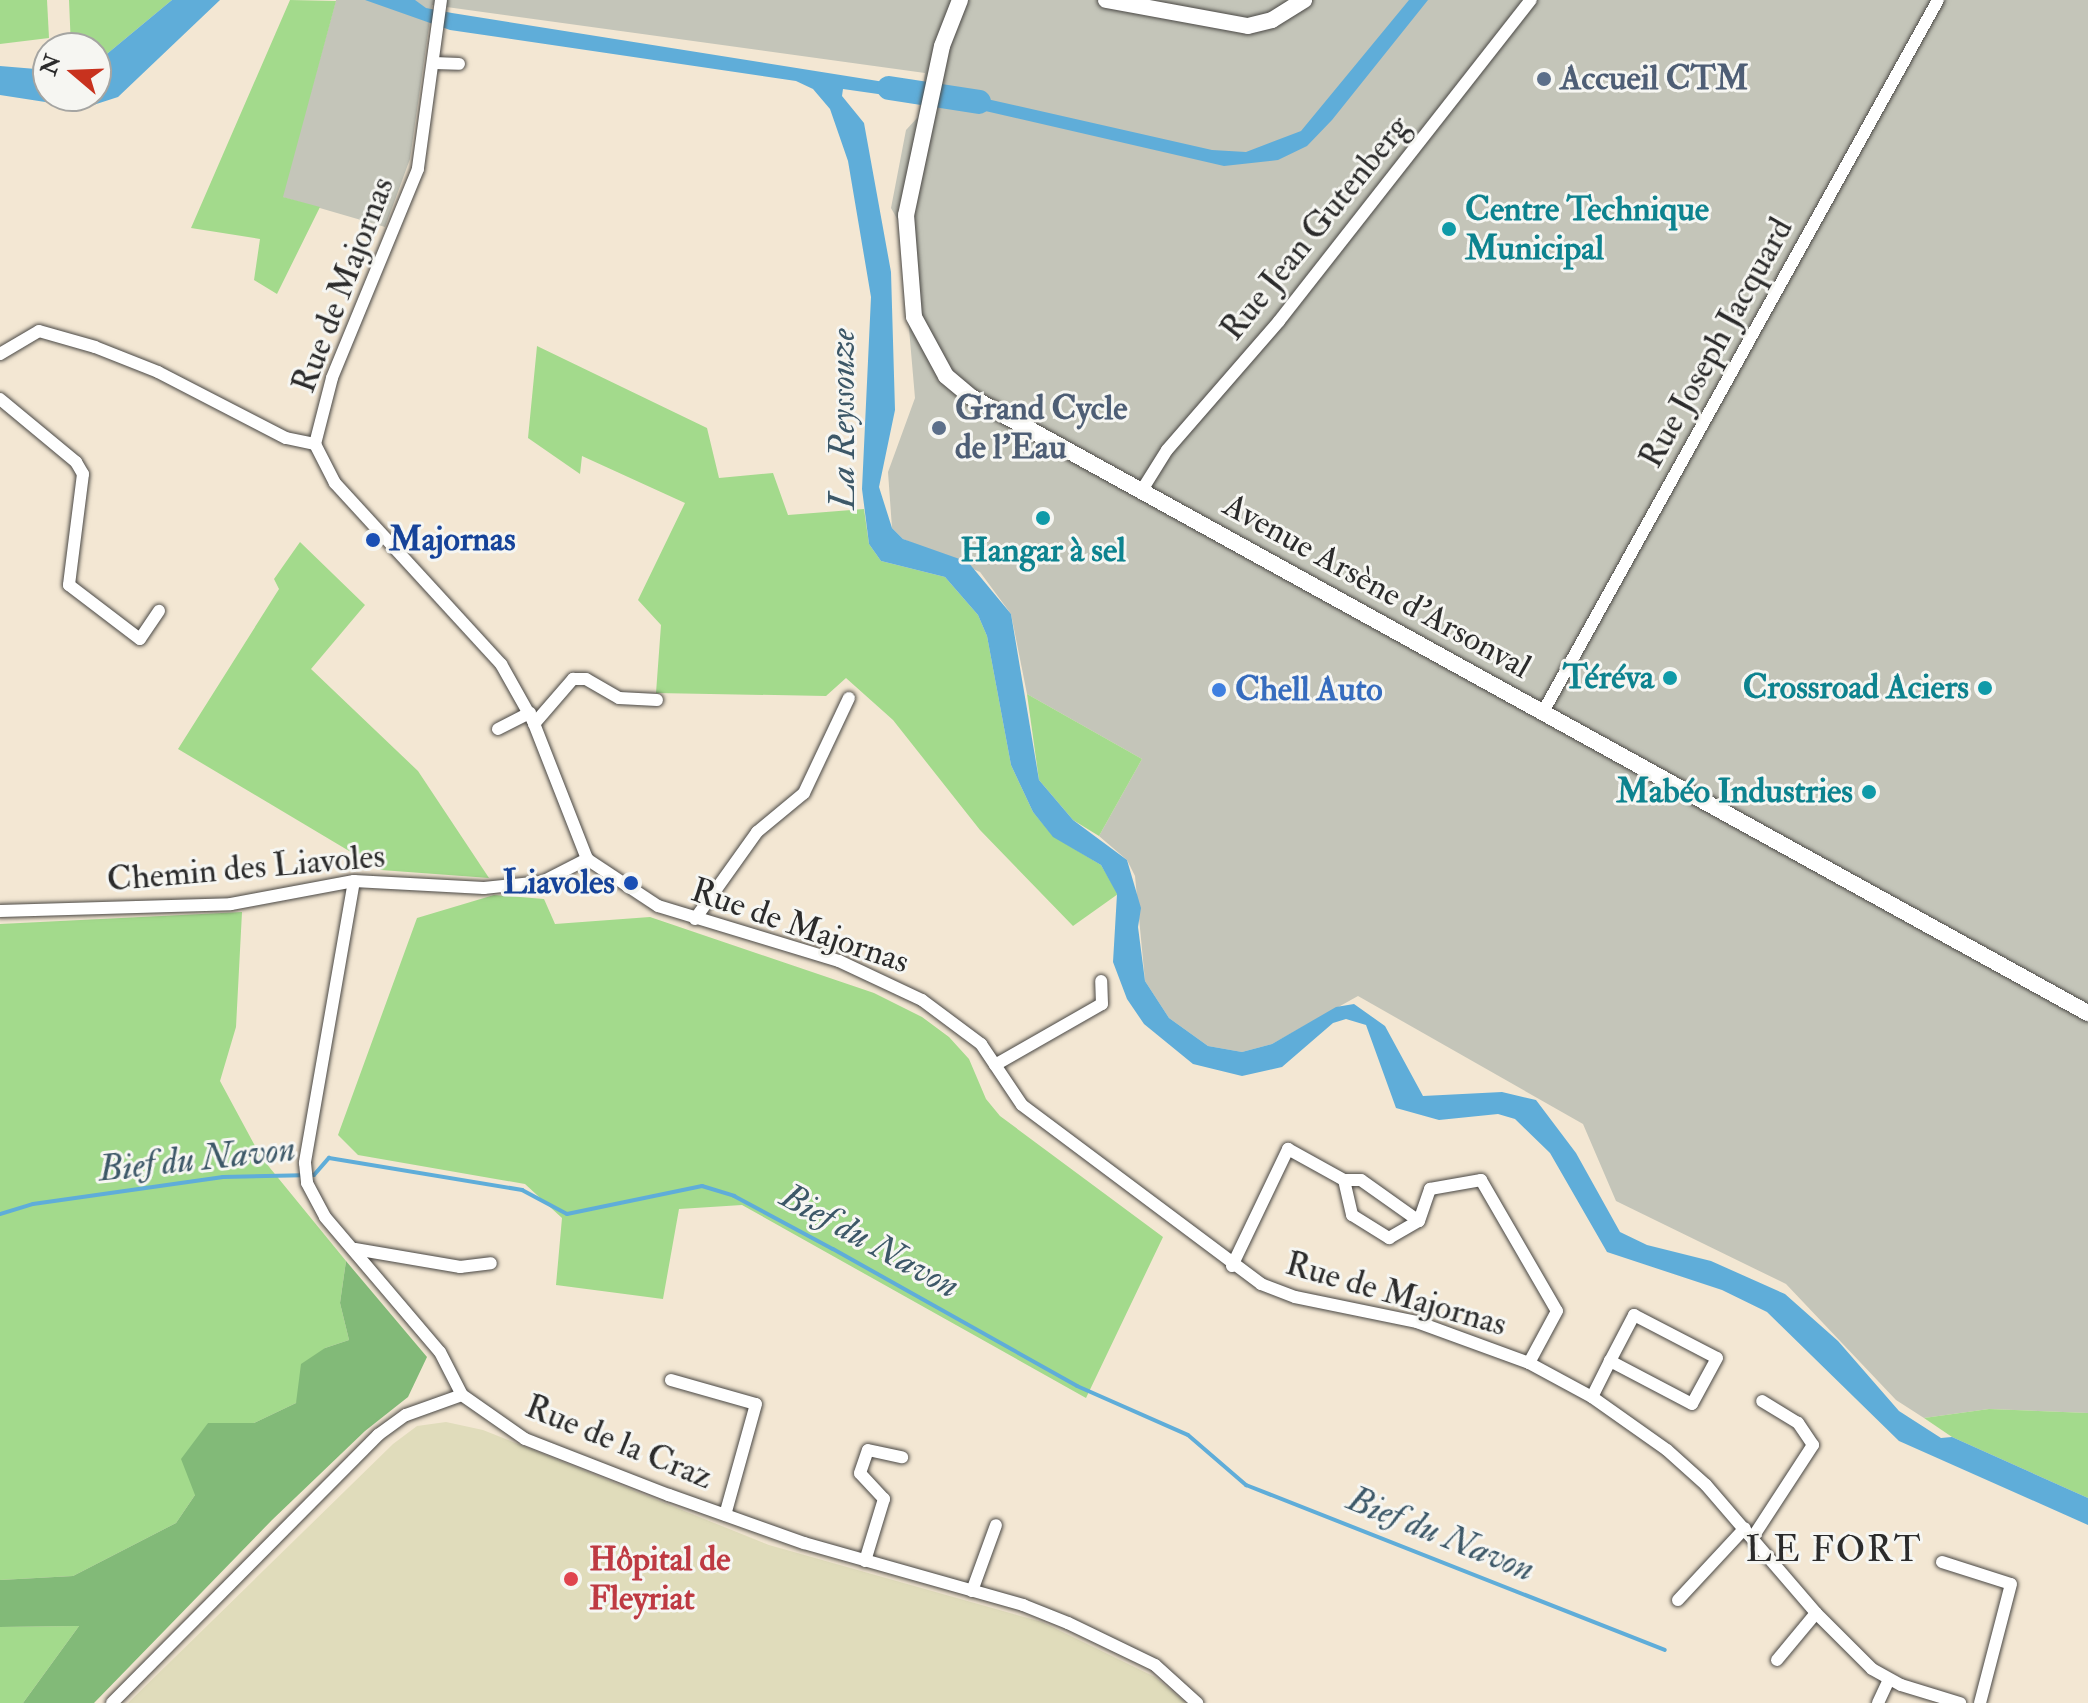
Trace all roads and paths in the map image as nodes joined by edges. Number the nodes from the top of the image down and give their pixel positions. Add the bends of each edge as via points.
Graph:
1 (960, 0) edge
2 (1106, 0) edge
3 (1304, 0) edge
4 (1531, 0) edge
5 (1938, 0) edge
6 (440, 4) edge
7 (434, 63) junction
8 (459, 64) dead end
9 (0, 354) edge
10 (0, 399) edge
11 (315, 444) junction
12 (1142, 490) junction
13 (159, 611) dead end
14 (849, 698) dead end
15 (657, 700) dead end
16 (1543, 712) junction
17 (532, 718) junction
18 (498, 729) dead end
19 (587, 859) junction
20 (354, 881) junction
21 (0, 911) edge
22 (695, 919) junction
23 (1101, 981) dead end
24 (2088, 1013) edge
25 (995, 1065) junction
26 (1344, 1180) junction
27 (1419, 1221) junction
28 (355, 1249) junction
29 (491, 1263) dead end
30 (1232, 1266) junction
31 (1610, 1361) junction
32 (1529, 1363) junction
33 (671, 1380) dead end
34 (462, 1395) junction
35 (1592, 1397) junction
36 (1762, 1401) dead end
37 (902, 1457) dead end
38 (725, 1515) junction
39 (996, 1525) dead end
40 (1749, 1532) junction
41 (865, 1561) junction
42 (1942, 1562) dead end
43 (972, 1591) junction
44 (1678, 1600) dead end
45 (1816, 1613) junction
46 (1777, 1660) dead end
47 (1889, 1679) junction
48 (112, 1703) edge
49 (1197, 1703) edge
50 (1878, 1703) edge
51 (1960, 1703) edge
52 (1980, 1703) edge

1 - 12 street, Avenue Arsène d'Arsonval via 933,86 906,215 914,317 946,376 971,397
2 - 3 street via 1248,26 1272,20
4 - 12 street, Rue Jean Gutenberg via 1279,321 1167,450
5 - 16 street, Rue Joseph Jacquard
6 - 7 street, Rue de Majornas
7 - 8 street
7 - 11 street, Rue de Majornas via 418,169 332,378
9 - 11 street via 39,331 158,372 286,438
10 - 13 street via 76,462 83,474 69,585 140,639
11 - 17 street, Rue de Majornas via 335,483 475,631
12 - 16 street, Avenue Arsène d'Arsonval
14 - 22 street via 804,793 757,832
15 - 17 street via 619,698 586,679 573,679
16 - 24 street, Avenue Arsène d'Arsonval
17 - 18 street
17 - 19 street, Rue de Majornas
19 - 20 street, Chemin des Liavoles via 542,882 484,888
19 - 22 street, Rue de Majornas via 644,899
20 - 21 street, Chemin des Liavoles via 231,904
20 - 28 street, Rue de la Craz via 305,1163 307,1183 325,1217
22 - 25 street, Rue de Majornas via 888,980 951,1019
23 - 25 street via 1102,1004
25 - 30 street, Rue de Majornas via 1022,1105
26 - 27 street via 1361,1180
26 - 27 street via 1352,1215 1389,1238
26 - 30 street via 1288,1149
27 - 32 street via 1430,1189 1481,1180 1557,1311
28 - 29 street via 460,1267
28 - 34 street, Rue de la Craz via 440,1352
30 - 32 street, Rue de Majornas via 1295,1297 1417,1322
31 - 31 street via 1634,1315 1717,1358 1692,1404
31 - 35 street
32 - 35 street, Rue de Majornas
33 - 38 street via 756,1404
34 - 38 street, Rue de la Craz via 525,1439
34 - 48 street via 406,1415 378,1435
35 - 40 street, Rue de Majornas via 1667,1450
36 - 40 street via 1798,1423 1813,1445
37 - 41 street via 868,1450 860,1473 884,1499
38 - 41 street, Rue de la Craz
39 - 43 street
40 - 44 street
40 - 45 street, Rue de Majornas
41 - 43 street, Rue de la Craz
42 - 52 street via 2011,1584
43 - 49 street, Rue de la Craz via 1023,1605 1128,1651 1177,1681
45 - 46 street
45 - 47 street, Rue de Majornas
47 - 50 street
47 - 51 street, Rue de Majornas

